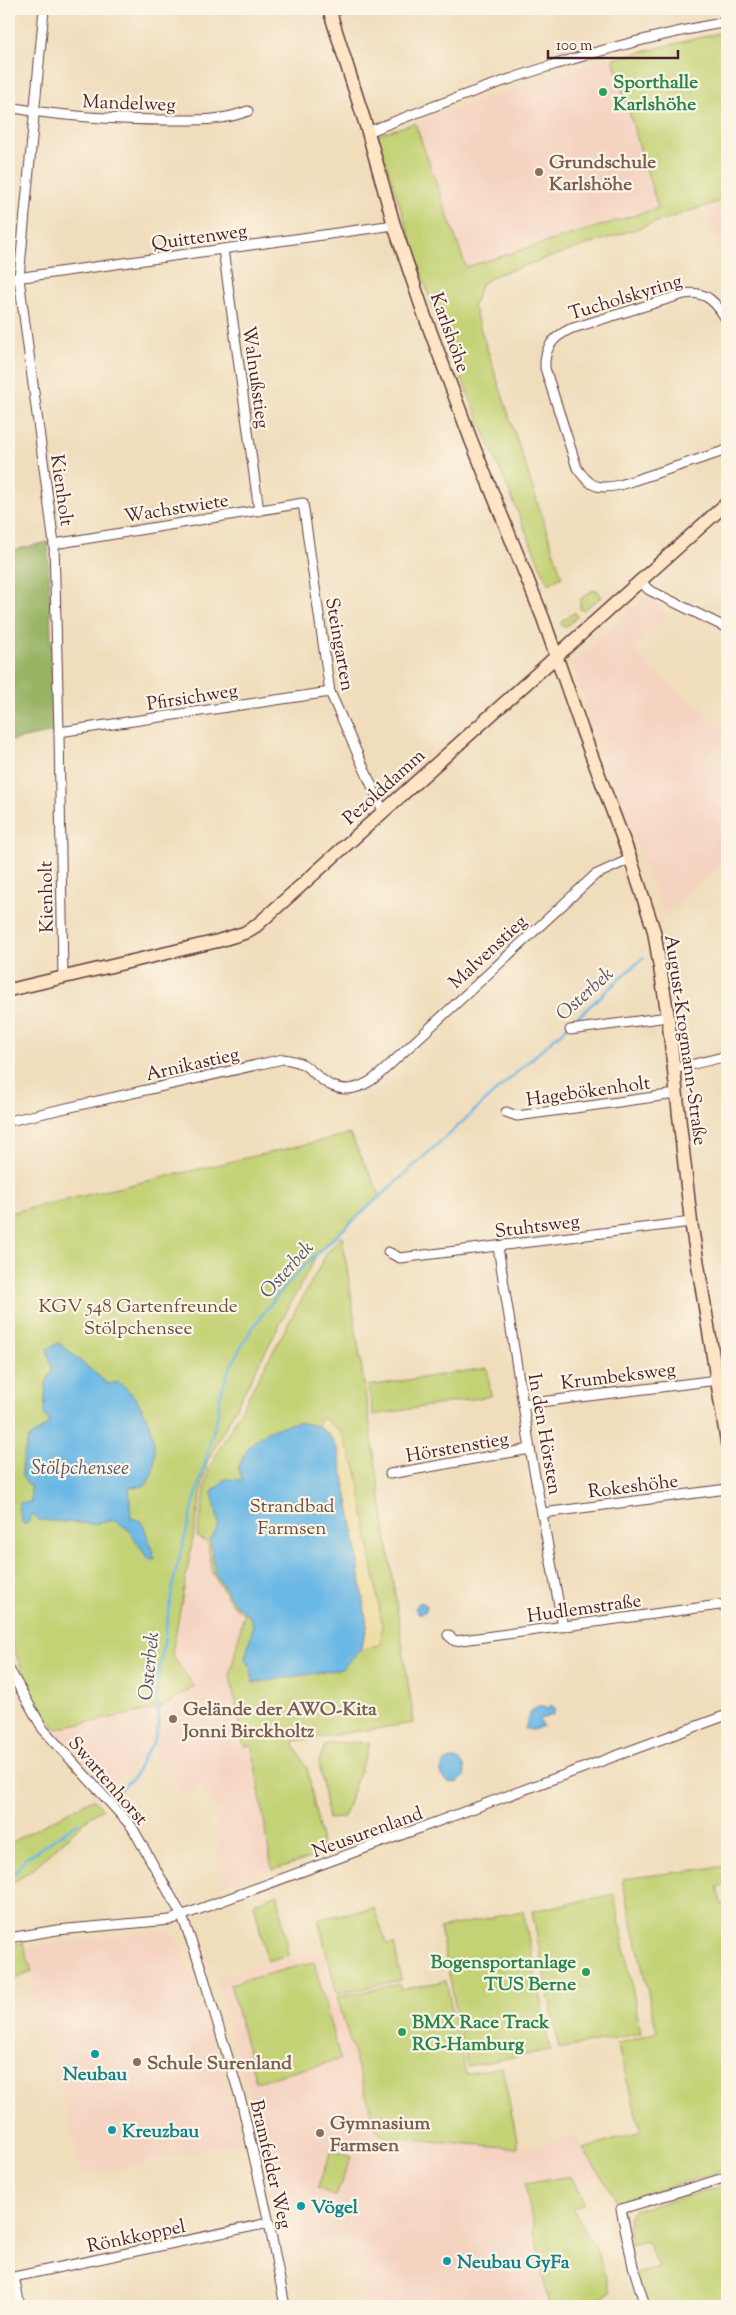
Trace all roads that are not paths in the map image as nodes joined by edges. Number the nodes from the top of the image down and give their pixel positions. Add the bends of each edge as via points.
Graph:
1 (44, 9) edge
2 (333, 10) edge
3 (727, 22) edge
4 (9, 107) edge
5 (35, 112) junction
6 (248, 112) dead end
7 (368, 132) junction
8 (394, 225) junction
9 (223, 249) junction
10 (18, 278) junction
11 (9, 280) edge
12 (727, 321) edge
13 (727, 450) edge
14 (727, 503) edge
15 (303, 504) joint
16 (259, 511) junction
17 (54, 544) junction
18 (640, 581) junction
19 (727, 628) edge
20 (556, 656) junction
21 (330, 692) junction
22 (59, 732) junction
23 (383, 812) junction
24 (630, 858) junction
25 (63, 978) junction
26 (9, 990) edge
27 (668, 1017) junction
28 (570, 1030) dead end
29 (727, 1056) edge
30 (673, 1069) junction
31 (374, 1079) joint
32 (676, 1094) junction
33 (506, 1112) dead end
34 (9, 1121) edge
35 (691, 1222) junction
36 (498, 1247) junction
37 (388, 1252) dead end
38 (717, 1380) junction
39 (524, 1404) junction
40 (727, 1442) edge
41 (530, 1449) junction
42 (390, 1474) dead end
43 (727, 1488) edge
44 (543, 1513) junction
45 (727, 1604) edge
46 (563, 1627) junction
47 (448, 1635) dead end
48 (10, 1674) edge
49 (727, 1716) edge
50 (182, 1916) junction
51 (9, 1938) edge
52 (727, 2177) edge
53 (269, 2223) junction
54 (10, 2277) edge
55 (20, 2306) edge
56 (285, 2306) edge
57 (645, 2306) edge

1 - 5 street, Kienholt
2 - 7 main road, Karlshöhe
3 - 7 street via 602,49 529,72
4 - 5 street, Mandelweg
5 - 6 street, Mandelweg via 139,120 229,119
5 - 10 street, Kienholt
7 - 8 main road, Karlshöhe
8 - 9 street, Quittenweg
8 - 20 main road, Karlshöhe via 436,347
9 - 10 street, Quittenweg
9 - 16 street, Walnußstieg
10 - 11 street, Quittenweg
10 - 17 street, Kienholt
12 - 13 street, Tucholskyring via 718,305 707,296 694,292 570,329 557,336 545,357 545,368 577,468 583,478 595,487 619,486
14 - 18 main road, Pezolddamm
15 - 16 street, Wachstwiete
15 - 21 street, Steingarten
16 - 17 street, Wachstwiete
17 - 22 street, Kienholt
18 - 19 street via 649,590
18 - 20 main road, Pezolddamm
20 - 23 main road, Pezolddamm
20 - 24 main road, August-Krogmann-Straße
21 - 22 street, Pfirsichweg
21 - 23 street, Steingarten
22 - 25 street, Kienholt
23 - 25 main road, Pezolddamm via 256,926 244,933
24 - 27 main road, August-Krogmann-Straße via 654,932
24 - 31 street, Malvenstieg via 595,875
25 - 26 main road, Pezolddamm
27 - 28 street
27 - 30 main road, August-Krogmann-Straße
29 - 30 street
30 - 32 main road, August-Krogmann-Straße
31 - 34 street, Arnikastieg via 360,1087 344,1088 330,1085 302,1064 283,1060
32 - 33 street, Hagebökenholt via 516,1116
32 - 35 main road, August-Krogmann-Straße
35 - 36 street, Stuhtsweg
35 - 38 main road, August-Krogmann-Straße
36 - 37 street, Stuhtsweg via 400,1258
36 - 39 street, In den Hörsten
38 - 39 street, Krumbeksweg
38 - 40 main road, August-Krogmann-Straße
39 - 41 street, In den Hörsten
41 - 42 street, Hörstenstieg
41 - 44 street, In den Hörsten
43 - 44 street, Rokeshöhe
44 - 46 street, In den Hörsten
45 - 46 street, Hudlemstraße
46 - 47 street, Hudlemstraße via 455,1641
48 - 50 street, Swartenhorst via 43,1730 132,1827
49 - 50 street, Neusurenland
50 - 51 street, Neusurenland
50 - 53 street, Bramfelder Weg via 237,2084
52 - 57 street via 621,2210
53 - 54 street, Rönkkoppel
53 - 56 street, Bramfelder Weg
54 - 55 street

